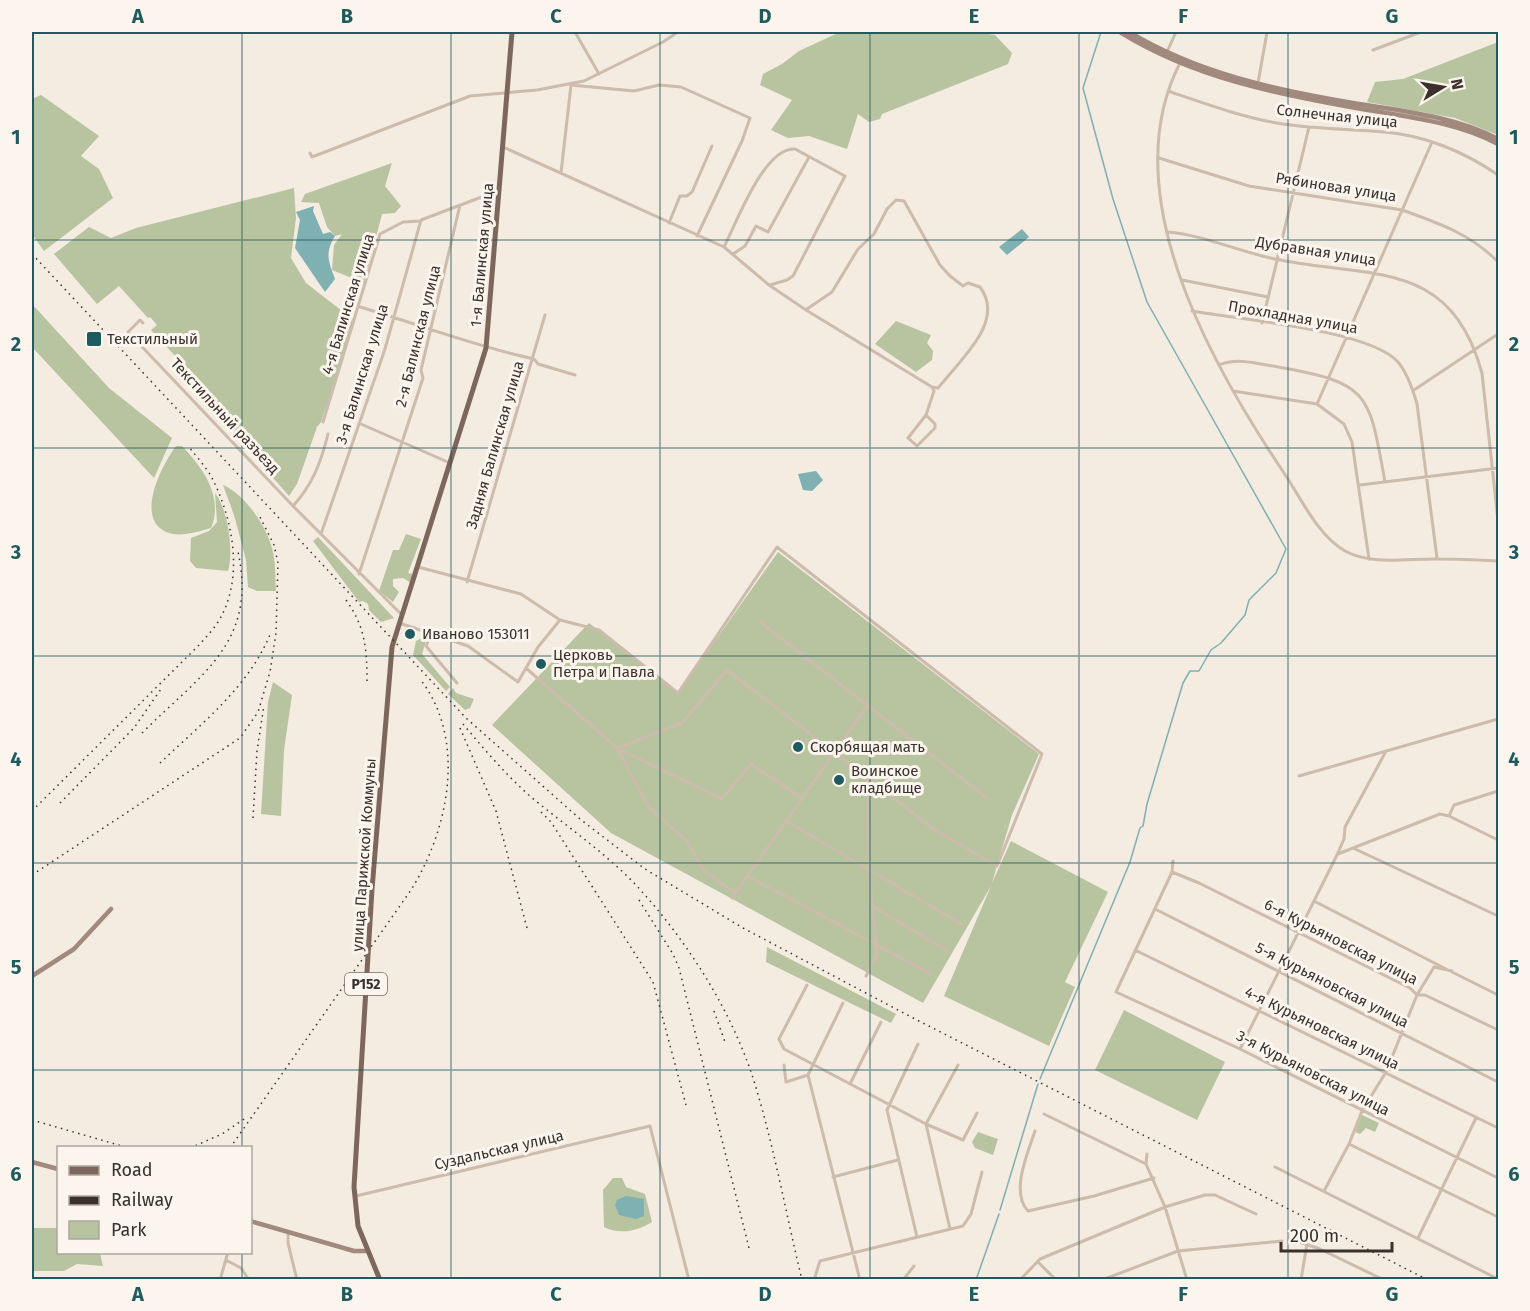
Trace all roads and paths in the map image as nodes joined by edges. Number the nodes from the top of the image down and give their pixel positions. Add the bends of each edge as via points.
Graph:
1 (512, 32) edge
2 (575, 32) edge
3 (678, 32) edge
4 (1120, 32) edge
5 (1132, 32) edge
6 (1176, 32) edge
7 (1267, 32) edge
8 (1421, 32) edge
9 (1373, 50) dead end
10 (1167, 53) junction
11 (1180, 63) junction
12 (599, 74) junction
13 (571, 85) junction
14 (1257, 86) junction
15 (1168, 91) junction
16 (507, 93) junction
17 (1309, 127) junction
18 (1498, 141) edge
19 (1432, 142) junction
20 (712, 146) dead end
21 (503, 147) junction
22 (310, 153) dead end
23 (809, 157) junction
24 (1158, 158) junction
25 (561, 173) junction
26 (1498, 175) edge
27 (500, 194) junction
28 (1293, 194) junction
29 (460, 205) junction
30 (1402, 210) junction
31 (421, 220) junction
32 (669, 223) junction
33 (1167, 232) junction
34 (697, 236) junction
35 (724, 247) junction
36 (732, 255) junction
37 (1278, 260) junction
38 (1498, 262) edge
39 (1374, 271) junction
40 (1181, 280) junction
41 (770, 285) junction
42 (1268, 297) junction
43 (360, 307) junction
44 (806, 310) junction
45 (1192, 311) junction
46 (545, 315) dead end
47 (393, 317) junction
48 (143, 323) dead end
49 (1262, 323) junction
50 (431, 328) junction
51 (1498, 334) edge
52 (1346, 336) junction
53 (486, 348) junction
54 (1475, 350) junction
55 (534, 359) junction
56 (1219, 365) junction
57 (576, 375) dead end
58 (1328, 378) junction
59 (932, 387) junction
60 (1414, 390) junction
61 (1233, 391) junction
62 (1317, 404) junction
63 (926, 415) junction
64 (323, 422) dead end
65 (361, 424) junction
66 (328, 434) dead end
67 (403, 441) junction
68 (452, 464) junction
69 (1498, 468) edge
70 (1491, 469) junction
71 (1425, 477) junction
72 (1385, 482) junction
73 (1360, 486) junction
74 (293, 506) junction
75 (1498, 521) edge
76 (321, 534) junction
77 (1437, 558) junction
78 (1369, 559) junction
79 (1498, 561) edge
80 (418, 567) junction
81 (359, 574) junction
82 (467, 582) junction
83 (402, 615) junction
84 (560, 620) junction
85 (760, 622) dead end
86 (399, 623) junction
87 (432, 632) junction
88 (527, 669) junction
89 (457, 683) dead end
90 (867, 706) junction
91 (1498, 719) edge
92 (617, 748) junction
93 (1385, 753) junction
94 (833, 754) junction
95 (1299, 776) dead end
96 (867, 780) junction
97 (1498, 791) edge
98 (802, 798) junction
99 (987, 798) dead end
100 (1449, 816) junction
101 (786, 821) junction
102 (1498, 840) edge
103 (1353, 848) junction
104 (1337, 855) junction
105 (1173, 861) dead end
106 (869, 867) junction
107 (1172, 872) junction
108 (748, 876) junction
109 (736, 893) junction
110 (732, 898) dead end
111 (1313, 903) junction
112 (874, 908) junction
113 (111, 909) dead end
114 (1155, 909) junction
115 (1498, 916) edge
116 (963, 925) dead end
117 (1299, 932) junction
118 (876, 943) junction
119 (1135, 950) junction
120 (948, 951) dead end
121 (1279, 970) junction
122 (1452, 972) junction
123 (931, 974) dead end
124 (32, 976) edge
125 (866, 976) dead end
126 (807, 985) dead end
127 (1417, 994) junction
128 (1498, 995) edge
129 (843, 1003) dead end
130 (1260, 1010) junction
131 (881, 1022) dead end
132 (1498, 1030) edge
133 (1402, 1034) junction
134 (918, 1044) dead end
135 (1240, 1049) junction
136 (784, 1065) dead end
137 (958, 1065) dead end
138 (812, 1066) junction
139 (1386, 1072) junction
140 (808, 1075) junction
141 (1498, 1082) edge
142 (850, 1084) junction
143 (889, 1104) junction
144 (1362, 1111) junction
145 (977, 1113) dead end
146 (1044, 1114) dead end
147 (1477, 1118) junction
148 (926, 1124) junction
149 (1498, 1128) edge
150 (1035, 1131) dead end
151 (1349, 1144) junction
152 (1147, 1154) dead end
153 (1457, 1157) junction
154 (898, 1160) junction
155 (32, 1162) edge
156 (1146, 1164) junction
157 (1275, 1167) dead end
158 (57, 1169) edge
159 (982, 1172) dead end
160 (833, 1177) junction
161 (1154, 1178) junction
162 (1498, 1178) edge
163 (1442, 1189) junction
164 (1324, 1191) junction
165 (354, 1197) junction
166 (1165, 1207) junction
167 (1256, 1214) dead end
168 (1498, 1217) edge
169 (252, 1222) edge
170 (950, 1229) junction
171 (288, 1232) junction
172 (917, 1237) junction
173 (1418, 1238) junction
174 (1282, 1241) dead end
175 (1296, 1241) dead end
176 (1307, 1244) junction
177 (368, 1251) junction
178 (1178, 1251) junction
179 (852, 1253) junction
180 (228, 1254) edge
181 (226, 1260) junction
182 (1039, 1260) junction
183 (914, 1266) dead end
184 (1498, 1279) edge
185 (220, 1280) edge
186 (249, 1280) edge
187 (297, 1280) edge
188 (380, 1280) edge
189 (689, 1280) edge
190 (814, 1280) edge
191 (860, 1280) edge
192 (903, 1280) edge
193 (1020, 1280) edge
194 (1056, 1280) edge
195 (1102, 1280) edge
196 (1187, 1280) edge
197 (1301, 1280) edge
198 (1384, 1280) edge

1 - 16 main road, 1-я Балинская улица
2 - 12 street
3 - 12 street
4 - 11 main road
5 - 10 main road
6 - 10 street
7 - 14 street
8 - 9 street
10 - 14 main road
11 - 14 main road
11 - 15 street
12 - 13 street
13 - 16 street
13 - 25 street
13 - 34 street via 634,91 659,85 681,87 750,118
14 - 18 main road via 1445,124
15 - 17 street, Солнечная улица via 1257,119
15 - 24 street
16 - 21 main road, 1-я Балинская улица
16 - 22 street via 455,100 312,157
17 - 19 street, Солнечная улица via 1386,132
17 - 28 street
19 - 26 street, Солнечная улица via 1459,152
19 - 30 street
20 - 32 street via 692,192 680,196
21 - 25 street
21 - 27 main road, 1-я Балинская улица
23 - 35 street via 789,148 770,160
23 - 36 street via 768,232 756,226 745,246
23 - 41 street via 846,176 793,276
24 - 28 street, Рябиновая улица via 1248,186
24 - 33 street
25 - 32 street
27 - 29 street
27 - 53 main road, 1-я Балинская улица
28 - 30 street, Рябиновая улица
28 - 37 street
29 - 31 street
29 - 50 street, 2-я Балинская улица
30 - 38 street, Рябиновая улица via 1464,235
30 - 39 street
31 - 43 street, 4-я Балинская улица via 402,222 381,231
31 - 47 street, 3-я Балинская улица
32 - 34 street
33 - 37 street, Дубравная улица
33 - 40 street
34 - 35 street
35 - 36 street
36 - 41 street
37 - 39 street, Дубравная улица
37 - 42 street
39 - 52 street
39 - 54 street, Дубравная улица via 1412,284 1443,302 1462,324
40 - 42 street
40 - 45 street
41 - 44 street
42 - 49 street
43 - 47 street
43 - 64 street, 4-я Балинская улица
44 - 59 street
44 - 59 street via 828,297 858,249 874,234 887,209 900,200 909,208 940,265 963,286 974,284 984,293 985,328 938,388
45 - 49 street, Прохладная улица
45 - 56 street
46 - 55 street, Задняя Балинская улица
47 - 50 street
47 - 65 street, 3-я Балинская улица
48 - 74 street, Текстильный разъезд via 140,320 128,332
49 - 52 street, Прохладная улица
50 - 53 street
50 - 67 street, 2-я Балинская улица via 421,370 423,378
51 - 54 street
52 - 58 street
52 - 60 street, Прохладная улица via 1384,351 1397,361
53 - 55 street
53 - 68 main road, 1-я Балинская улица
54 - 60 street
54 - 70 street, Дубравная улица via 1482,373
55 - 57 street via 538,364
55 - 82 street, Задняя Балинская улица
56 - 58 street via 1241,362
56 - 61 street
58 - 62 street
58 - 72 street via 1351,388 1370,409
59 - 63 street
60 - 71 street, Прохладная улица
61 - 62 street
61 - 78 street via 1327,536 1346,551
62 - 73 street via 1347,428
63 - 63 street via 935,428 917,446 908,438
65 - 67 street
65 - 76 street, 3-я Балинская улица
66 - 74 street via 322,461
67 - 68 street
67 - 81 street, 2-я Балинская улица
68 - 80 main road, 1-я Балинская улица
69 - 70 street
70 - 71 street
70 - 75 street, Дубравная улица
71 - 72 street
71 - 77 street, Прохладная улица
72 - 73 street
73 - 78 street
74 - 76 street
76 - 81 street
77 - 78 street
77 - 79 street
80 - 82 street
80 - 83 main road, 1-я Балинская улица
81 - 83 street
82 - 84 street via 520,594
83 - 86 main road, 1-я Балинская улица
84 - 88 street via 538,647
84 - 96 street via 600,630 678,693 777,547 1042,754 997,866 935,830
85 - 90 street
86 - 87 street
86 - 165 main road, улица Парижской Коммуны / Р152 via 392,647 369,920
87 - 88 street via 468,646 518,682
87 - 89 street via 426,646
88 - 92 street
90 - 94 street
90 - 99 street
91 - 93 street
92 - 94 street via 682,723 727,670
92 - 98 street via 722,799 751,764
92 - 109 street via 649,808 687,841 704,871
93 - 95 street
93 - 104 street via 1345,827
94 - 96 street
94 - 98 street
96 - 106 street
97 - 100 street via 1454,805
98 - 101 street
100 - 102 street
100 - 103 street via 1440,814
101 - 106 street
101 - 108 street
103 - 104 street
103 - 115 street
104 - 111 street
105 - 107 street
106 - 112 street
106 - 116 street
107 - 114 street
107 - 117 street, 6-я Курьяновская улица
108 - 109 street
108 - 118 street
109 - 110 street
111 - 117 street
111 - 122 street
112 - 118 street
112 - 120 street
113 - 124 main road via 74,949
114 - 119 street
114 - 121 street, 5-я Курьяновская улица
117 - 121 street
117 - 127 street, 6-я Курьяновская улица
118 - 123 street
118 - 125 street via 877,956
119 - 130 street, 4-я Курьяновская улица
119 - 135 street, 3-я Курьяновская улица via 1116,992
121 - 130 street
121 - 133 street, 5-я Курьяновская улица
122 - 127 street via 1434,967
122 - 128 street
126 - 138 street via 779,1039 780,1044
127 - 132 street, 6-я Курьяновская улица
127 - 133 street
129 - 138 street
130 - 135 street
130 - 139 street, 4-я Курьяновская улица
131 - 142 street
133 - 139 street
133 - 141 street, 5-я Курьяновская улица
134 - 143 street
135 - 144 street, 3-я Курьяновская улица
136 - 140 street via 786,1082
137 - 148 street
138 - 140 street
138 - 142 street
139 - 144 street
139 - 147 street, 4-я Курьяновская улица
140 - 160 street
142 - 143 street
143 - 148 street
143 - 154 street
144 - 151 street
144 - 153 street, 3-я Курьяновская улица
145 - 148 street via 963,1140
146 - 156 street
147 - 149 street, 4-я Курьяновская улица
147 - 153 street
148 - 170 street
150 - 161 street via 1019,1178 1024,1208 1028,1211
151 - 163 street
151 - 164 street
152 - 156 street
153 - 162 street, 3-я Курьяновская улица
153 - 163 street
154 - 160 street
154 - 172 street
155 - 158 main road
156 - 161 street
157 - 164 street
159 - 170 street via 971,1214 963,1226
160 - 179 street
161 - 166 street
163 - 168 street
163 - 173 street
164 - 173 street
165 - 177 main road, улица Парижской Коммуны / Р152 via 358,1226
165 - 189 street, Суздальская улица via 650,1126
166 - 167 street via 1215,1195
166 - 178 street
166 - 182 street
169 - 171 main road
170 - 172 street
171 - 177 main road via 354,1251
171 - 187 street
172 - 179 street
173 - 184 street
174 - 178 street
175 - 176 street
176 - 197 street
176 - 198 street
177 - 188 main road, улица Парижской Коммуны / Р152
178 - 195 street
178 - 196 street
179 - 190 street via 820,1262
179 - 191 street
180 - 181 street
181 - 185 street
181 - 186 street via 241,1268
182 - 193 street
182 - 194 street
183 - 192 street

